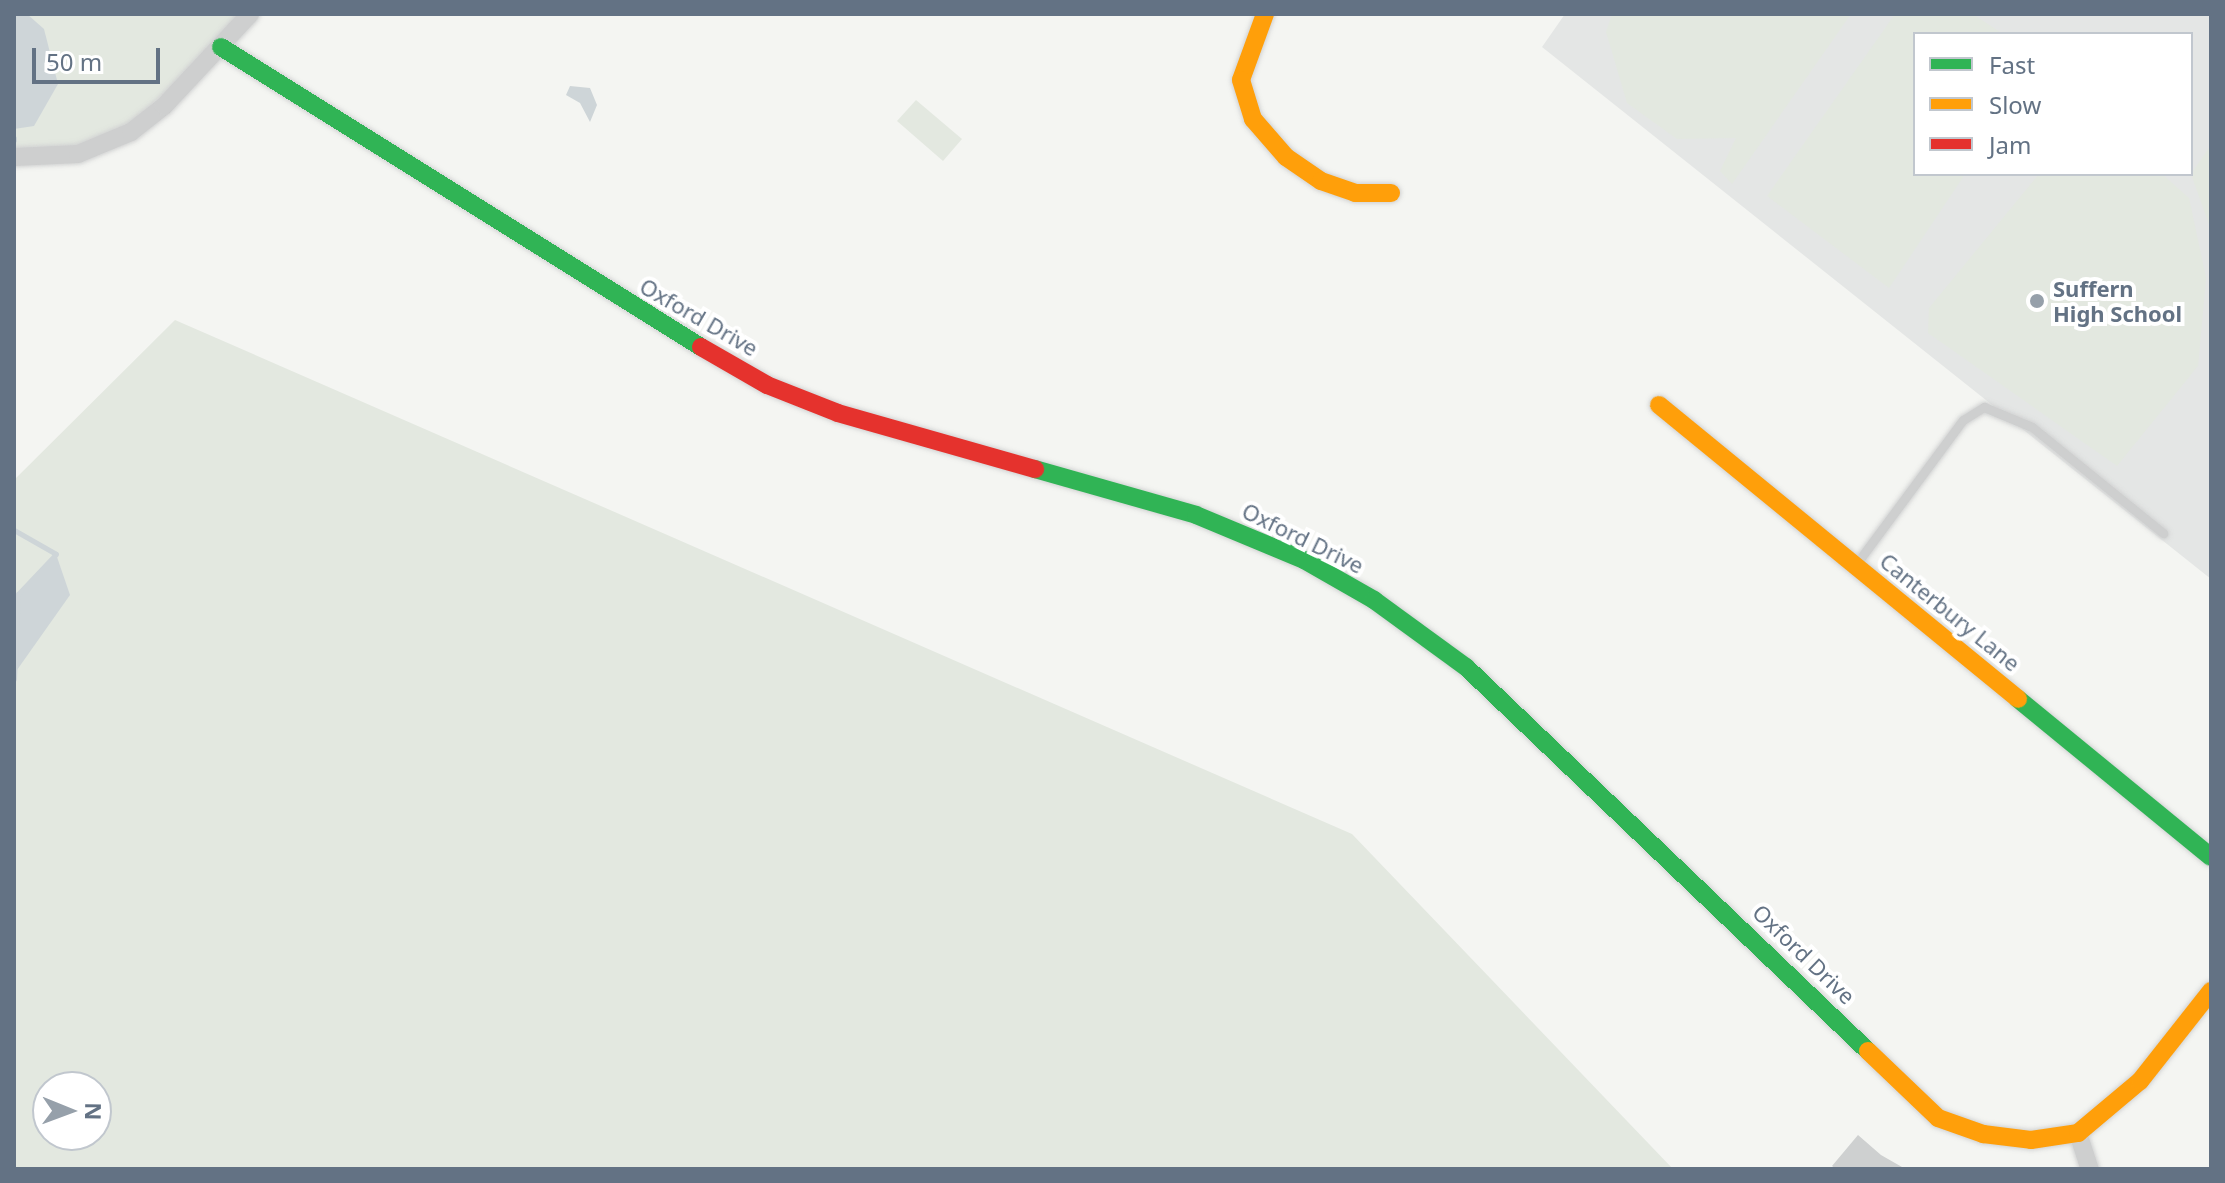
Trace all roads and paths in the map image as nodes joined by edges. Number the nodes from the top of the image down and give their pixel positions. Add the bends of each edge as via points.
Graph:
1 (60, 14) edge
2 (69, 14) edge
3 (250, 14) edge
4 (1265, 14) edge
5 (221, 47) junction
6 (14, 157) edge
7 (1391, 193) dead end
8 (1659, 405) dead end
9 (2163, 533) dead end
10 (1855, 566) junction
11 (2211, 857) edge
12 (2211, 991) edge
13 (2078, 1133) junction
14 (2090, 1169) edge

1 - 2 path
3 - 5 street
4 - 7 street via 1241,80 1253,119 1286,157 1321,181 1355,193
5 - 6 street via 164,106 105,147
5 - 13 street, Oxford Drive via 630,306 767,385 838,413 1196,515 1304,560 1374,600 1466,667 1648,848 1756,939 1878,1067 1938,1118 1983,1134 2031,1140
8 - 10 street, Canterbury Lane
9 - 10 lane via 2032,427 1984,407 1963,420
10 - 11 street, Canterbury Lane
12 - 13 street via 2140,1081
13 - 14 street

